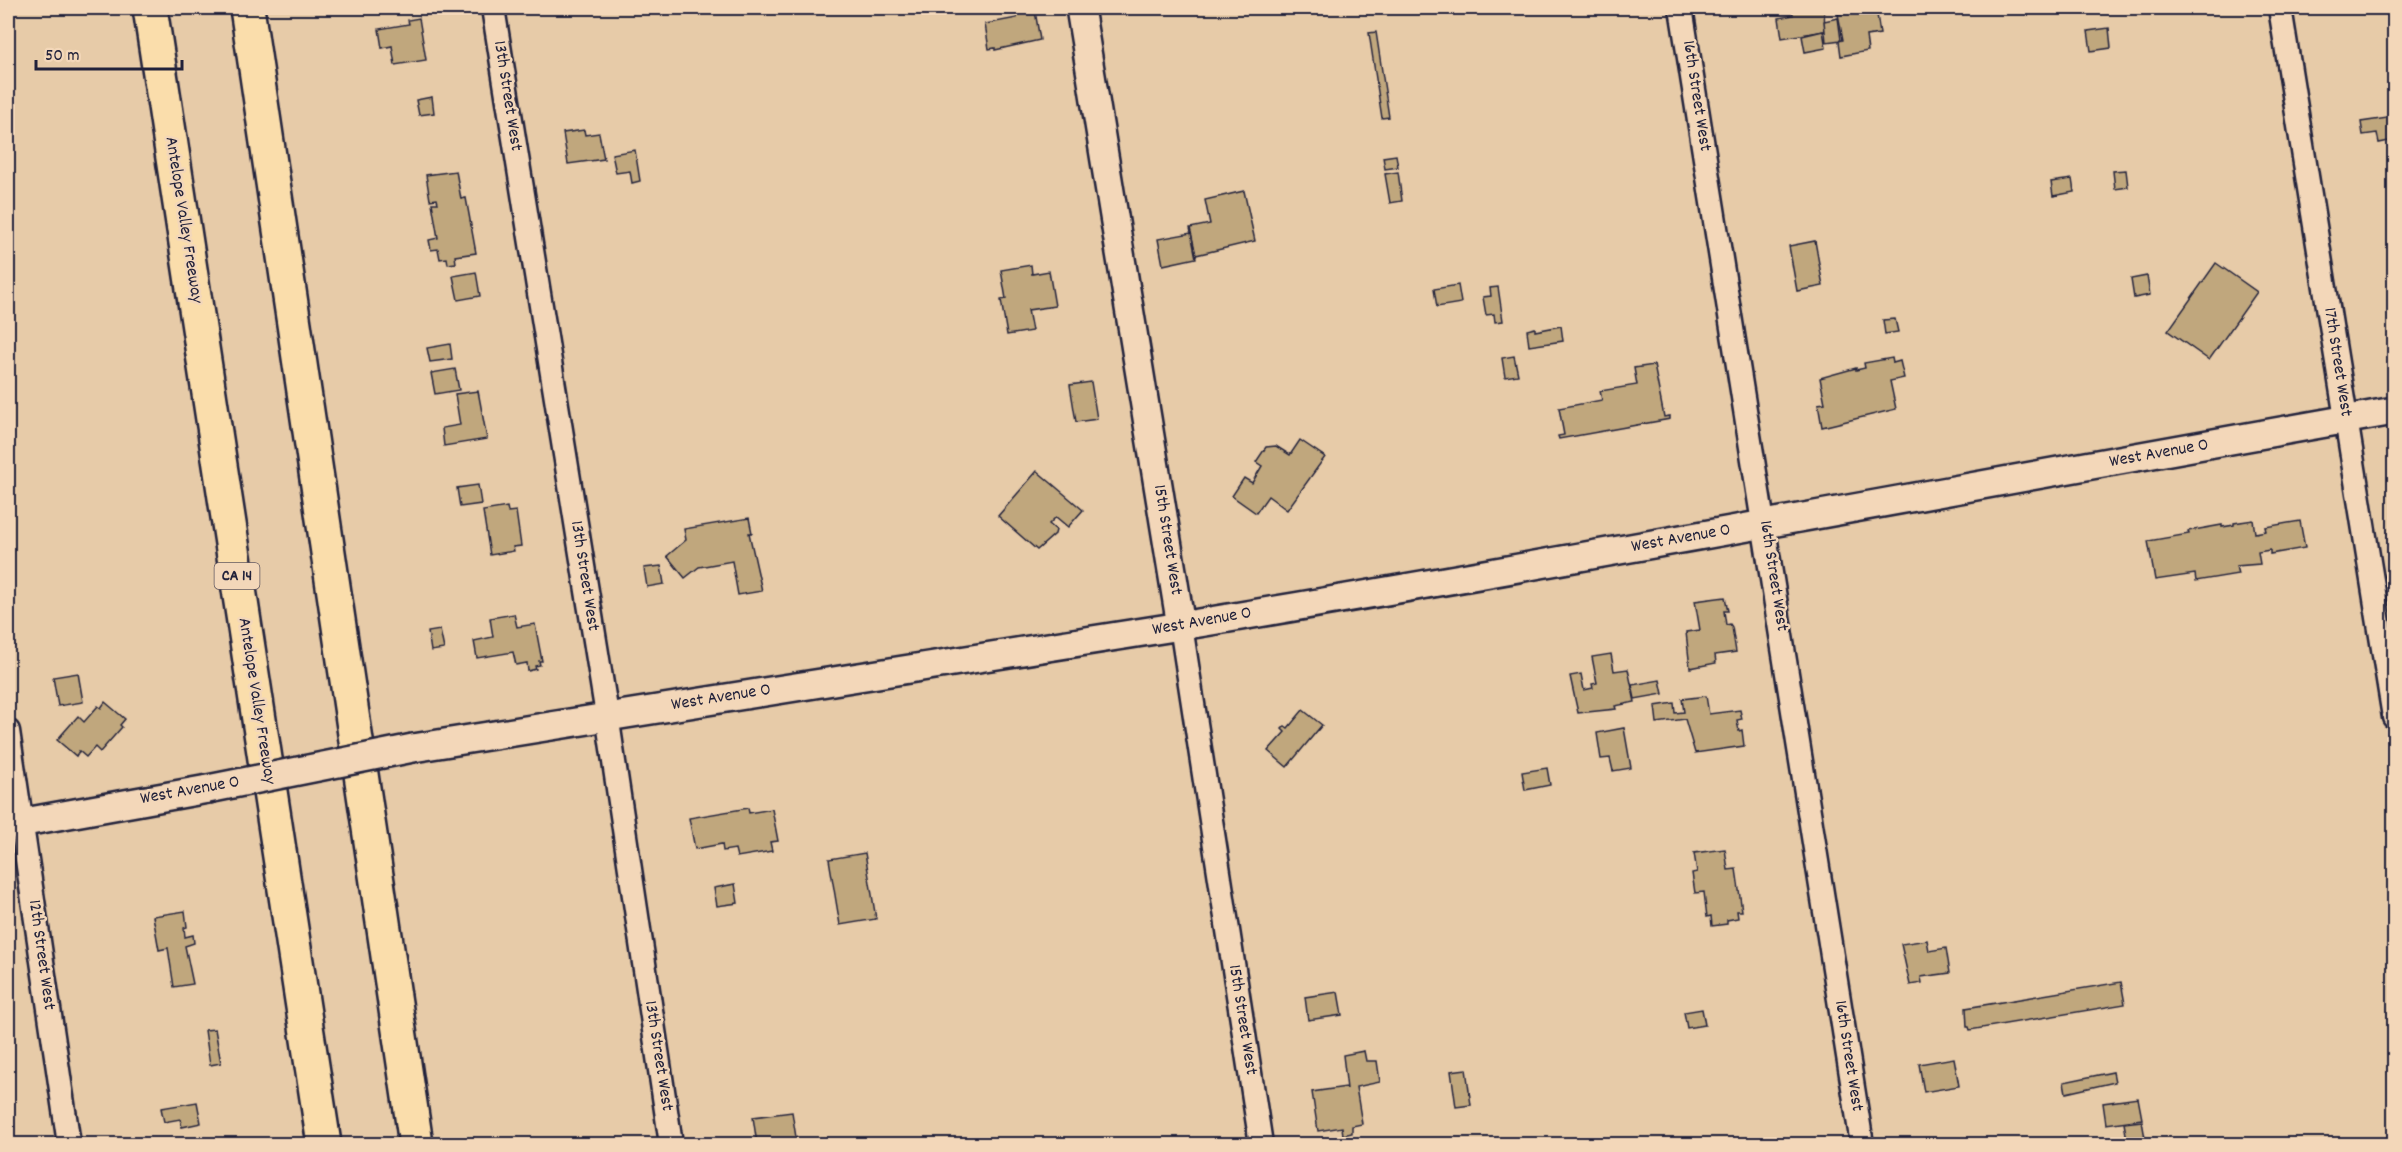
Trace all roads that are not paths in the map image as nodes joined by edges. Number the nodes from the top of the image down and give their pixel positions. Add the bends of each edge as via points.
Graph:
1 (150, 8) edge
2 (247, 8) edge
3 (493, 8) edge
4 (1080, 8) edge
5 (1682, 8) edge
6 (2280, 8) edge
7 (2394, 411) edge
8 (2346, 420) junction
9 (1765, 525) junction
10 (1181, 626) junction
11 (607, 715) junction
12 (2394, 717) edge
13 (8, 731) edge
14 (15, 823) edge
15 (69, 1144) edge
16 (324, 1144) edge
17 (416, 1144) edge
18 (671, 1144) edge
19 (1261, 1144) edge
20 (1862, 1144) edge

1 - 16 highway, Antelope Valley Freeway / CA 14
2 - 17 highway
3 - 11 street, 13th Street West
4 - 10 street, 15th Street West
5 - 9 street, 16th Street West
6 - 8 street, 17th Street West
7 - 8 street, West Avenue O
8 - 9 street, West Avenue O
8 - 12 street, 17th Street West
9 - 10 street, West Avenue O
9 - 20 street, 16th Street West
10 - 11 street, West Avenue O
10 - 19 street, 15th Street West
11 - 14 street, West Avenue O, bridge
11 - 18 street, 13th Street West
13 - 14 street, 12th Street West
14 - 15 street, 12th Street West

